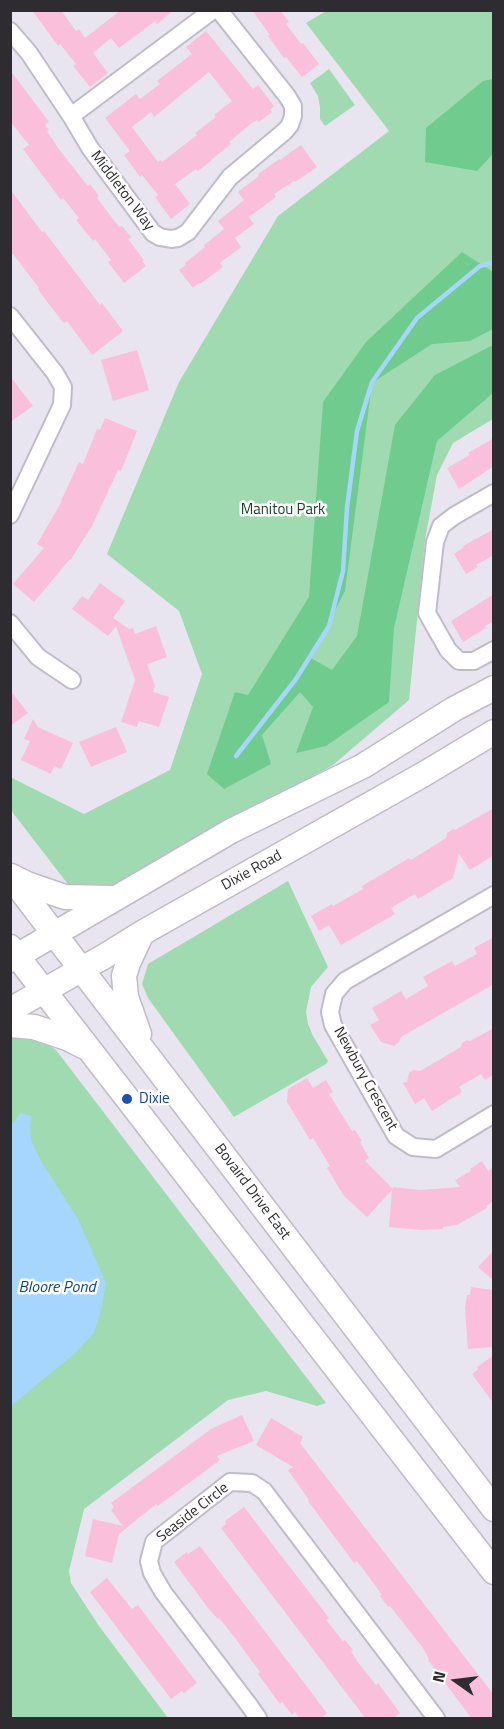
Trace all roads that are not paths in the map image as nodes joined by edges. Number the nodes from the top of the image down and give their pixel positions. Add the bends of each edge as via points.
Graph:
1 (213, 10) edge
2 (219, 10) edge
3 (10, 31) edge
4 (71, 116) junction
5 (10, 316) edge
6 (494, 493) edge
7 (10, 515) edge
8 (10, 623) edge
9 (494, 650) edge
10 (72, 680) dead end
11 (494, 688) edge
12 (494, 732) edge
13 (10, 875) edge
14 (494, 895) edge
15 (116, 898) junction
16 (142, 933) junction
17 (54, 934) junction
18 (13, 955) edge
19 (82, 969) junction
20 (44, 991) junction
21 (10, 1010) edge
22 (10, 1025) edge
23 (89, 1049) junction
24 (144, 1050) junction
25 (494, 1114) edge
26 (494, 1509) edge
27 (494, 1572) edge
28 (258, 1719) edge
29 (436, 1719) edge

1 - 4 street
2 - 4 street, Middleton Way via 287,96 293,116 285,131 230,177 188,232 171,239 153,233
3 - 4 street, Middleton Way
5 - 7 street via 63,387 62,405
6 - 9 street via 441,526 435,542 427,613 448,650 459,661 474,662
8 - 10 street via 38,657
11 - 15 main road via 363,766 231,831
12 - 16 main road, Dixie Road
13 - 15 main road via 65,897
13 - 17 main road, Bovaird Drive East
14 - 25 street, Newbury Crescent via 345,981 334,994 330,1012 333,1025 396,1136 413,1147 436,1149
15 - 17 main road
16 - 19 main road, Dixie Road
16 - 24 main road via 124,976 126,997
17 - 18 main road
17 - 19 main road, Bovaird Drive East
18 - 20 main road
19 - 20 main road, Dixie Road
19 - 24 main road, Bovaird Drive East
20 - 21 main road, Dixie Road
20 - 23 main road
22 - 23 main road via 67,1038
23 - 27 main road
24 - 26 main road, Bovaird Drive East
28 - 29 street, Seaside Circle via 163,1592 149,1561 156,1540 230,1482 252,1483 264,1491

